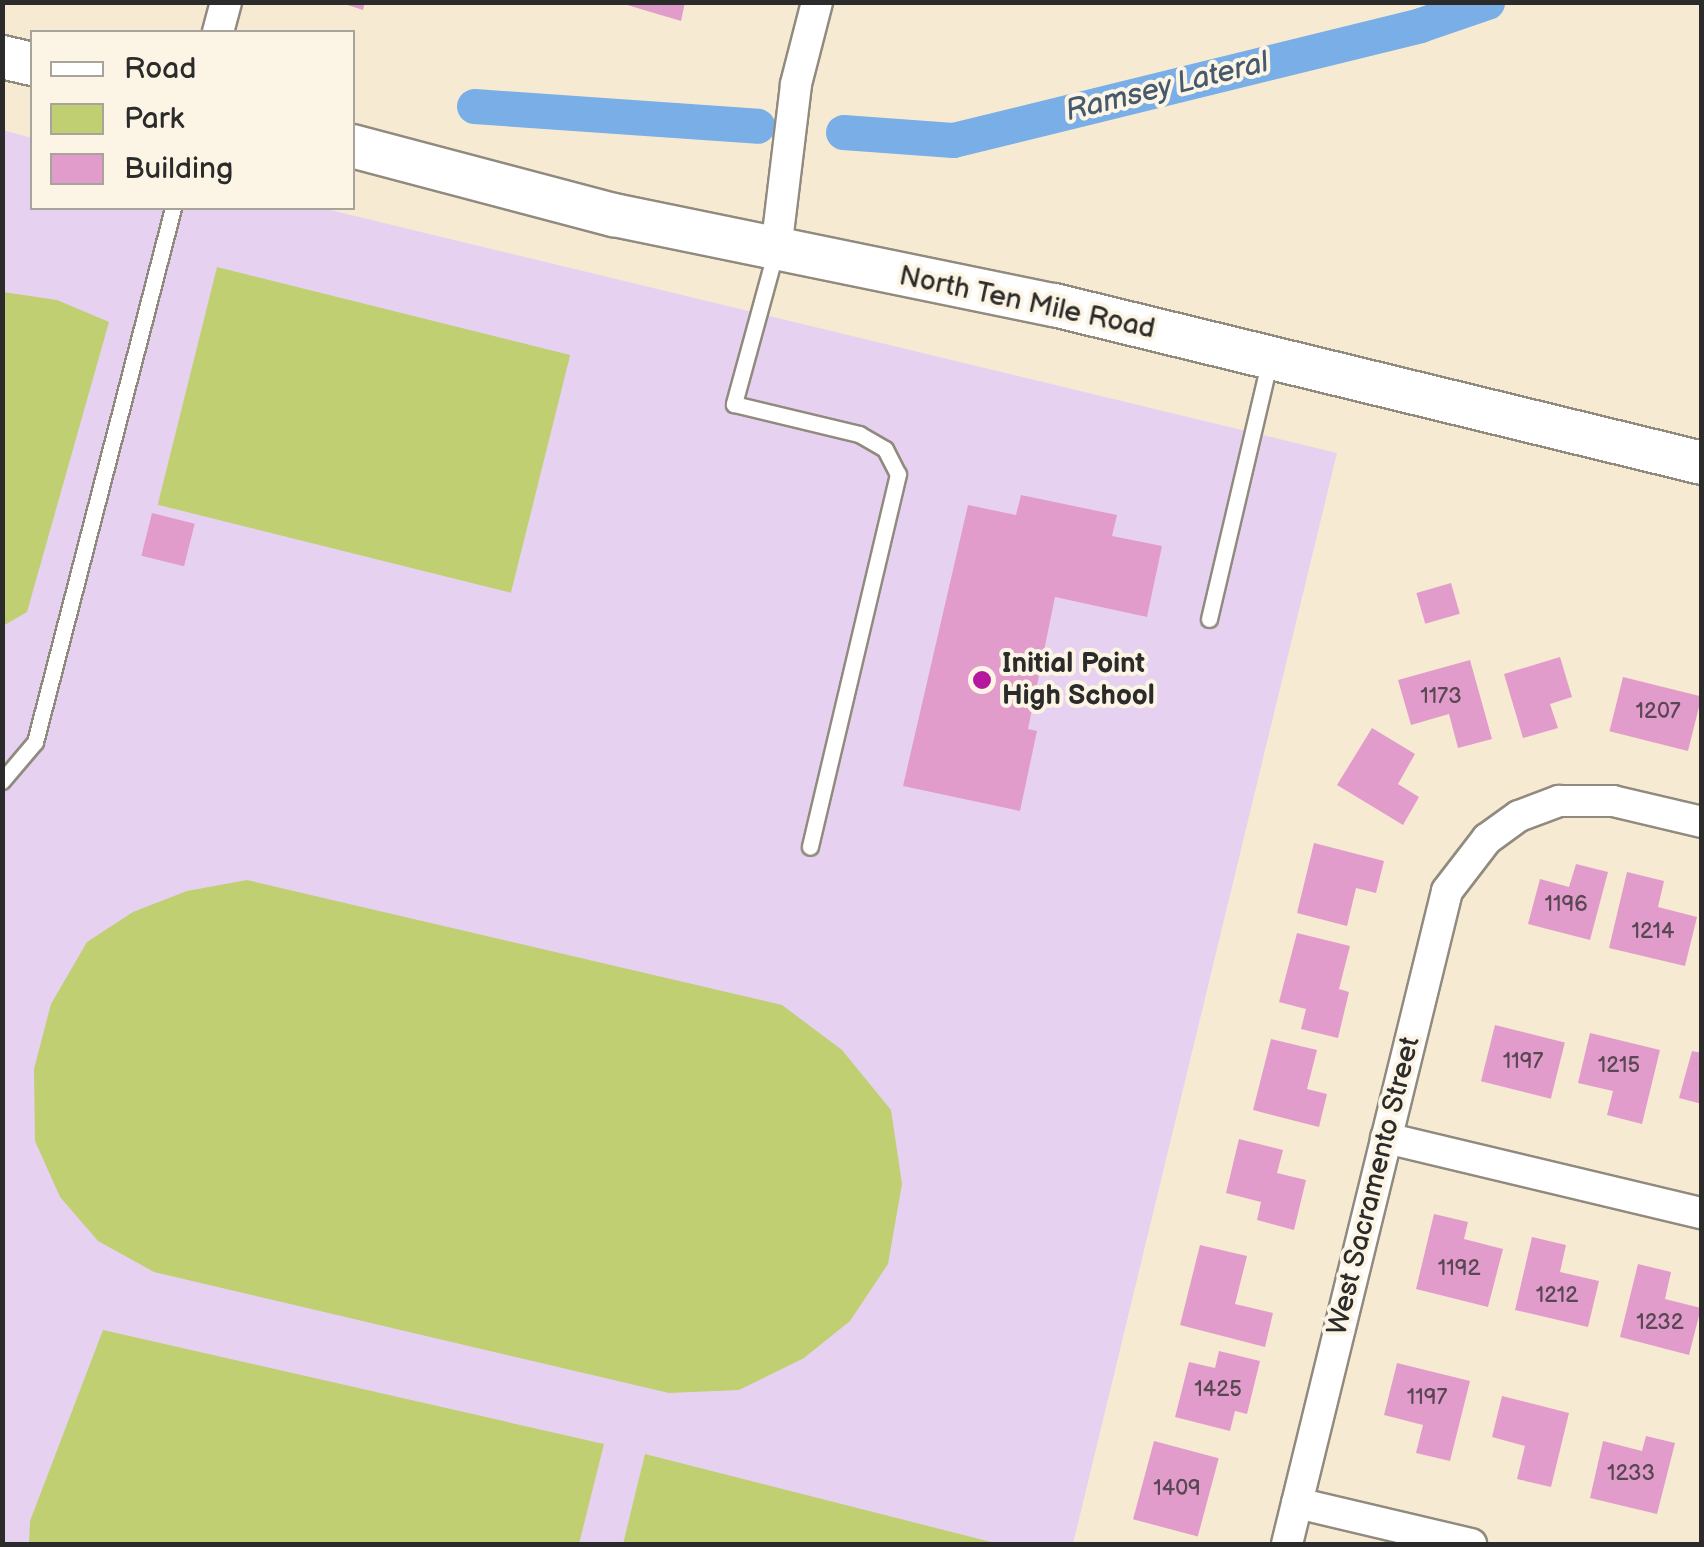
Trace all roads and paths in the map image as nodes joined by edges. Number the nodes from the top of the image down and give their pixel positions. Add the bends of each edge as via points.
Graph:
1 (226, 2) edge
2 (817, 2) edge
3 (219, 30) edge
4 (2, 57) edge
5 (30, 64) edge
6 (355, 147) edge
7 (172, 210) edge
8 (776, 250) junction
9 (1270, 359) junction
10 (1702, 464) edge
11 (1208, 619) dead end
12 (2, 781) edge
13 (1702, 822) edge
14 (810, 847) dead end
15 (1386, 1138) junction
16 (1702, 1213) edge
17 (1297, 1502) junction
18 (1286, 1544) edge
19 (1471, 1544) edge

1 - 3 street
2 - 8 street via 796,84
4 - 5 main road
6 - 8 main road, North Ten Mile Road
7 - 12 lane via 35,742
8 - 9 main road, North Ten Mile Road via 1054,305
8 - 14 lane via 734,404 859,434 885,449 898,474
9 - 10 main road, North Ten Mile Road
9 - 11 lane
13 - 15 street, West Sacramento Street via 1613,802 1558,801 1486,839 1447,891
15 - 16 street
15 - 17 street, West Sacramento Street
17 - 18 street, West Sacramento Street
17 - 19 street

